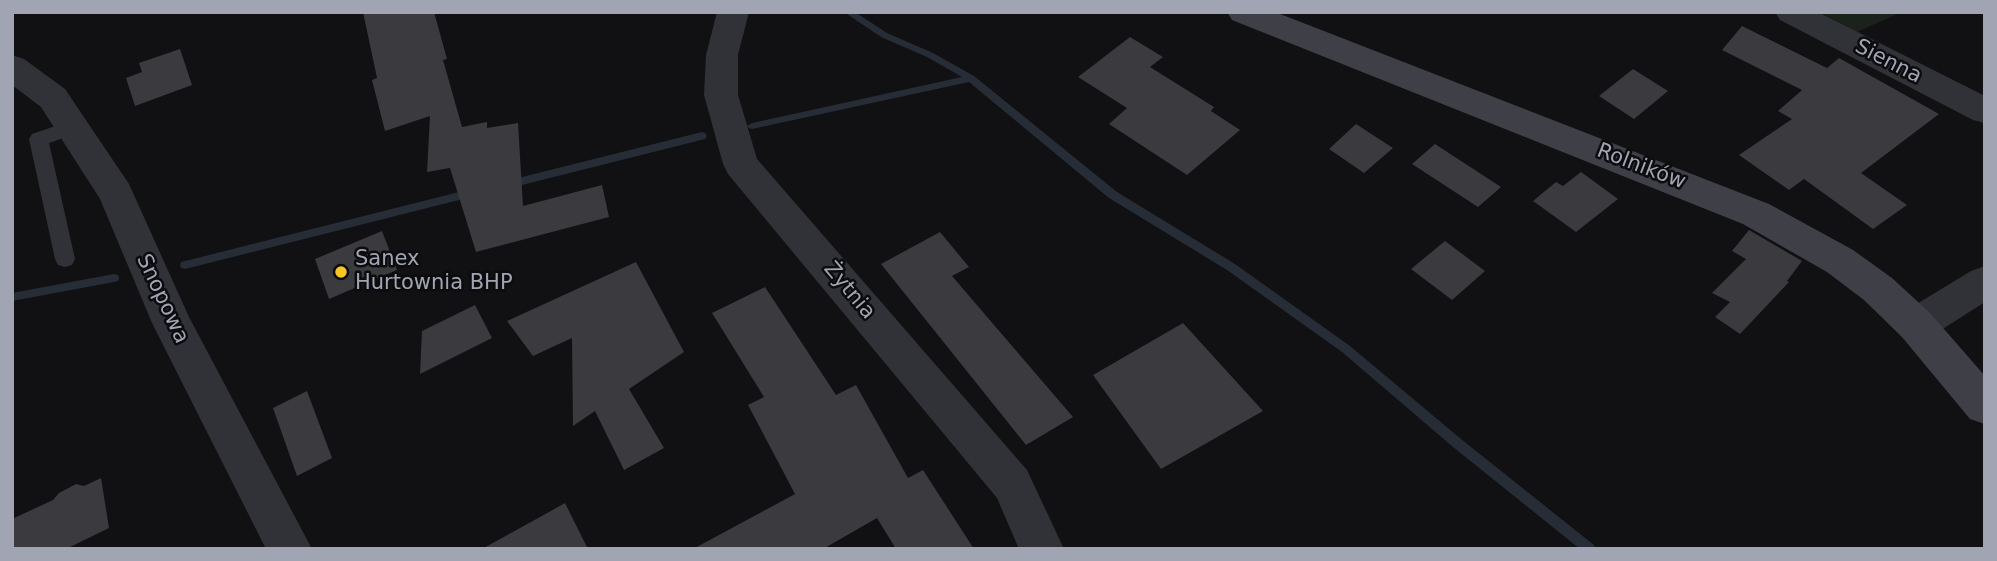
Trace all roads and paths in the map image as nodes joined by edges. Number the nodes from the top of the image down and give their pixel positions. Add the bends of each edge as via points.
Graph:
1 (733, 12) edge
2 (1243, 12) edge
3 (1791, 12) edge
4 (12, 67) edge
5 (1985, 111) edge
6 (72, 127) junction
7 (65, 259) dead end
8 (1985, 282) edge
9 (1916, 325) junction
10 (1985, 406) edge
11 (290, 549) edge
12 (1042, 549) edge

1 - 12 street, Żytnia via 722,55 721,95 741,164 1012,484
2 - 9 street, Rolników via 1756,214 1840,261
3 - 5 street, Sienna
4 - 6 street, Snopowa via 53,98
6 - 7 lane via 39,139
6 - 11 street, Snopowa via 116,194 172,323
8 - 9 street
9 - 10 street, Rolników

